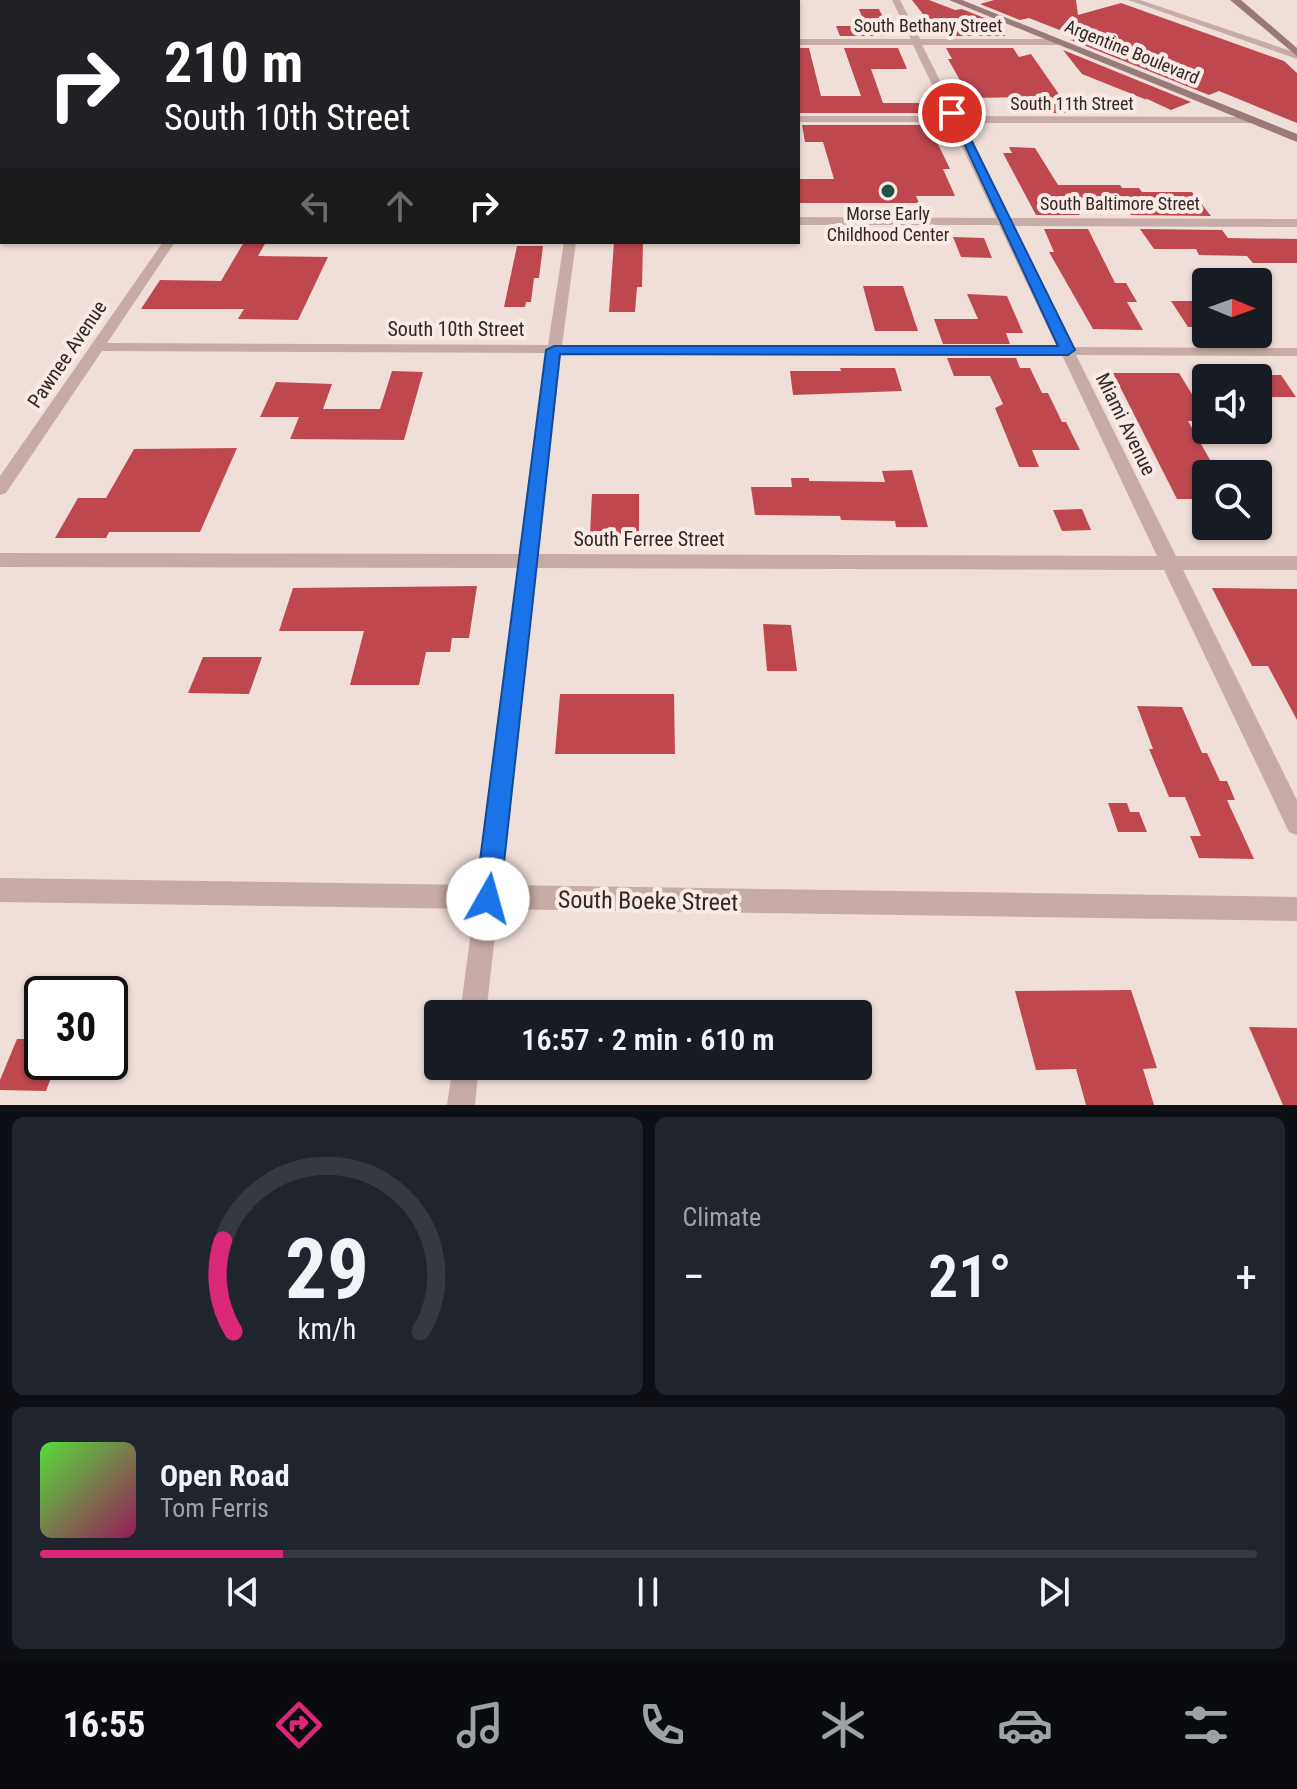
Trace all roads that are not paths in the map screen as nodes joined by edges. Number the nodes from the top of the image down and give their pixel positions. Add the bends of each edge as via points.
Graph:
1 (896, 0) edge
2 (954, 0) edge
3 (1132, 0) edge
4 (1235, 0) edge
5 (800, 42) edge
6 (918, 42) junction
7 (1059, 42) junction
8 (1297, 55) edge
9 (800, 119) edge
10 (955, 120) junction
11 (1250, 120) junction
12 (1297, 138) edge
13 (800, 221) edge
14 (1005, 222) junction
15 (1297, 223) edge
16 (168, 244) edge
17 (570, 244) edge
18 (95, 347) junction
19 (554, 350) junction
20 (1068, 350) junction
21 (1297, 352) edge
22 (0, 489) edge
23 (0, 560) edge
24 (527, 560) junction
25 (1171, 562) junction
26 (1297, 563) edge
27 (1297, 824) edge
28 (0, 890) edge
29 (488, 899) junction
30 (1297, 909) edge
31 (475, 1000) edge
32 (464, 1080) edge
33 (461, 1105) edge

1 - 6 street, Miami Avenue
2 - 7 street, Argentine Boulevard
3 - 8 street
4 - 8 street
5 - 6 street, South Bethany Street
6 - 7 street, South Bethany Street
6 - 10 street, Miami Avenue
7 - 11 street, Argentine Boulevard
9 - 10 street, South 11th Street
10 - 11 street, South 11th Street
10 - 14 street, Miami Avenue
11 - 12 street, Argentine Boulevard
13 - 14 street, South Baltimore Street
14 - 15 street, South Baltimore Street
14 - 20 street, Miami Avenue
16 - 18 street, Pawnee Avenue
17 - 19 street
18 - 19 street, South 10th Street
18 - 22 street, Pawnee Avenue
19 - 20 street, South 10th Street
19 - 24 street
20 - 21 street, South 10th Street
20 - 25 street, Miami Avenue
23 - 24 street, South Ferree Street
24 - 25 street, South Ferree Street
24 - 29 street
25 - 26 street, South Ferree Street
25 - 27 street, Miami Avenue
28 - 29 street, South Boeke Street
29 - 30 street, South Boeke Street
29 - 31 street
32 - 33 street

